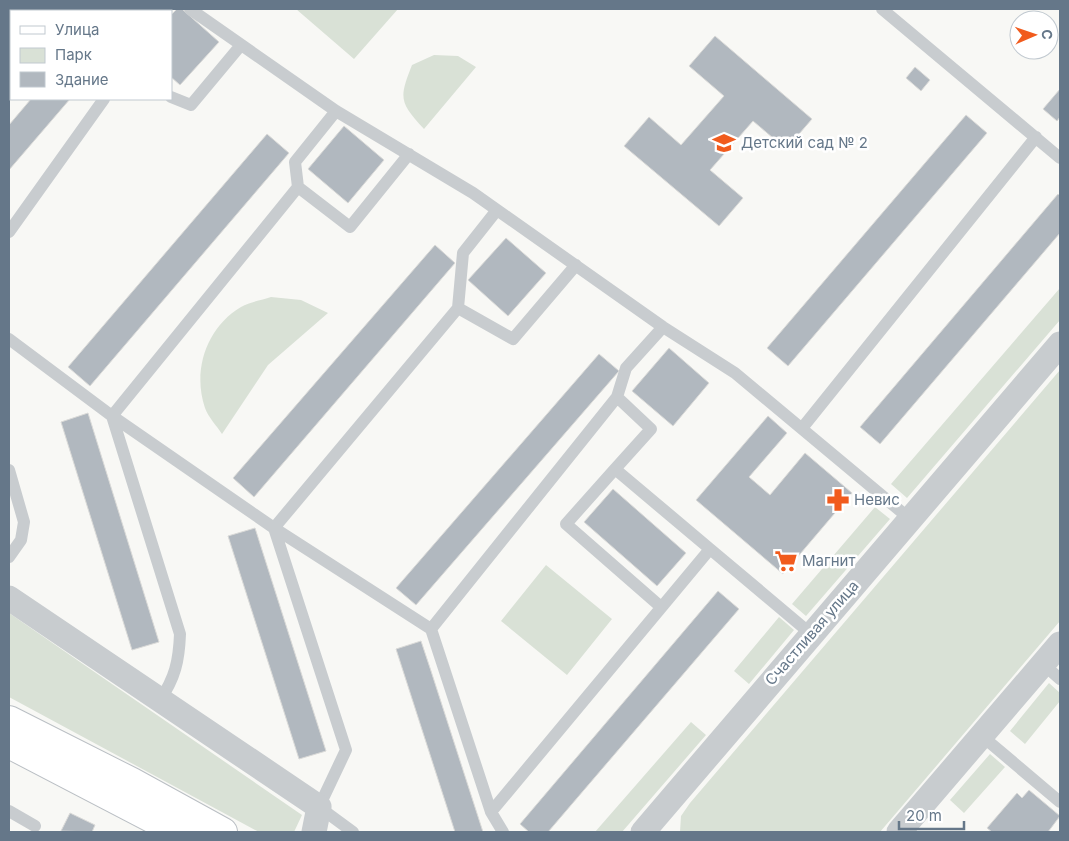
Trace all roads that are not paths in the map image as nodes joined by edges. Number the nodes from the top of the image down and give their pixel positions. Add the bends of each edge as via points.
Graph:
1 (190, 9) edge
2 (882, 9) edge
3 (242, 45) junction
4 (172, 97) edge
5 (103, 100) edge
6 (336, 111) junction
7 (1036, 137) junction
8 (409, 154) junction
9 (1060, 158) edge
10 (298, 187) junction
11 (497, 210) junction
12 (9, 232) edge
13 (576, 265) junction
14 (458, 308) junction
15 (663, 327) junction
16 (9, 339) edge
17 (1060, 344) edge
18 (617, 397) junction
19 (112, 416) junction
20 (803, 427) junction
21 (614, 469) junction
22 (9, 470) edge
23 (910, 519) junction
24 (274, 528) junction
25 (710, 549) junction
26 (9, 558) edge
27 (9, 598) edge
28 (661, 607) junction
29 (431, 629) junction
30 (812, 634) junction
31 (1060, 644) edge
32 (1052, 672) edge
33 (160, 700) junction
34 (9, 720) edge
35 (982, 736) junction
36 (9, 744) edge
37 (1060, 802) edge
38 (319, 807) junction
39 (9, 811) edge
40 (491, 812) junction
41 (35, 826) dead end
42 (178, 832) edge
43 (223, 832) edge
44 (314, 832) edge
45 (353, 832) edge
46 (503, 832) edge
47 (642, 832) edge
48 (899, 832) edge

1 - 3 lane
2 - 7 lane
3 - 4 lane via 191,105
3 - 6 lane
5 - 12 lane
6 - 8 lane
6 - 10 lane via 294,162
7 - 9 lane
7 - 20 lane
8 - 10 lane via 350,227
8 - 11 lane
10 - 19 lane
11 - 13 lane
11 - 14 lane via 463,253
13 - 14 lane via 513,340
13 - 15 lane
14 - 24 lane
15 - 18 lane via 626,368
15 - 20 lane via 735,373
16 - 19 lane
17 - 23 street, Счастливая улица
18 - 21 lane via 651,429
18 - 29 lane
19 - 24 lane
19 - 33 lane via 180,634 179,659
20 - 23 lane
21 - 25 lane
21 - 28 lane via 566,524
22 - 26 lane via 24,522 21,540
23 - 30 street, Счастливая улица
24 - 29 lane
24 - 38 lane via 346,750
25 - 28 lane
25 - 30 lane
27 - 33 street
28 - 40 lane
29 - 40 lane
30 - 47 street, Счастливая улица
31 - 32 street
32 - 35 street
33 - 38 street
34 - 43 main road
35 - 37 lane
35 - 48 street
36 - 42 main road
38 - 44 street
38 - 45 lane
39 - 41 lane
40 - 46 lane

